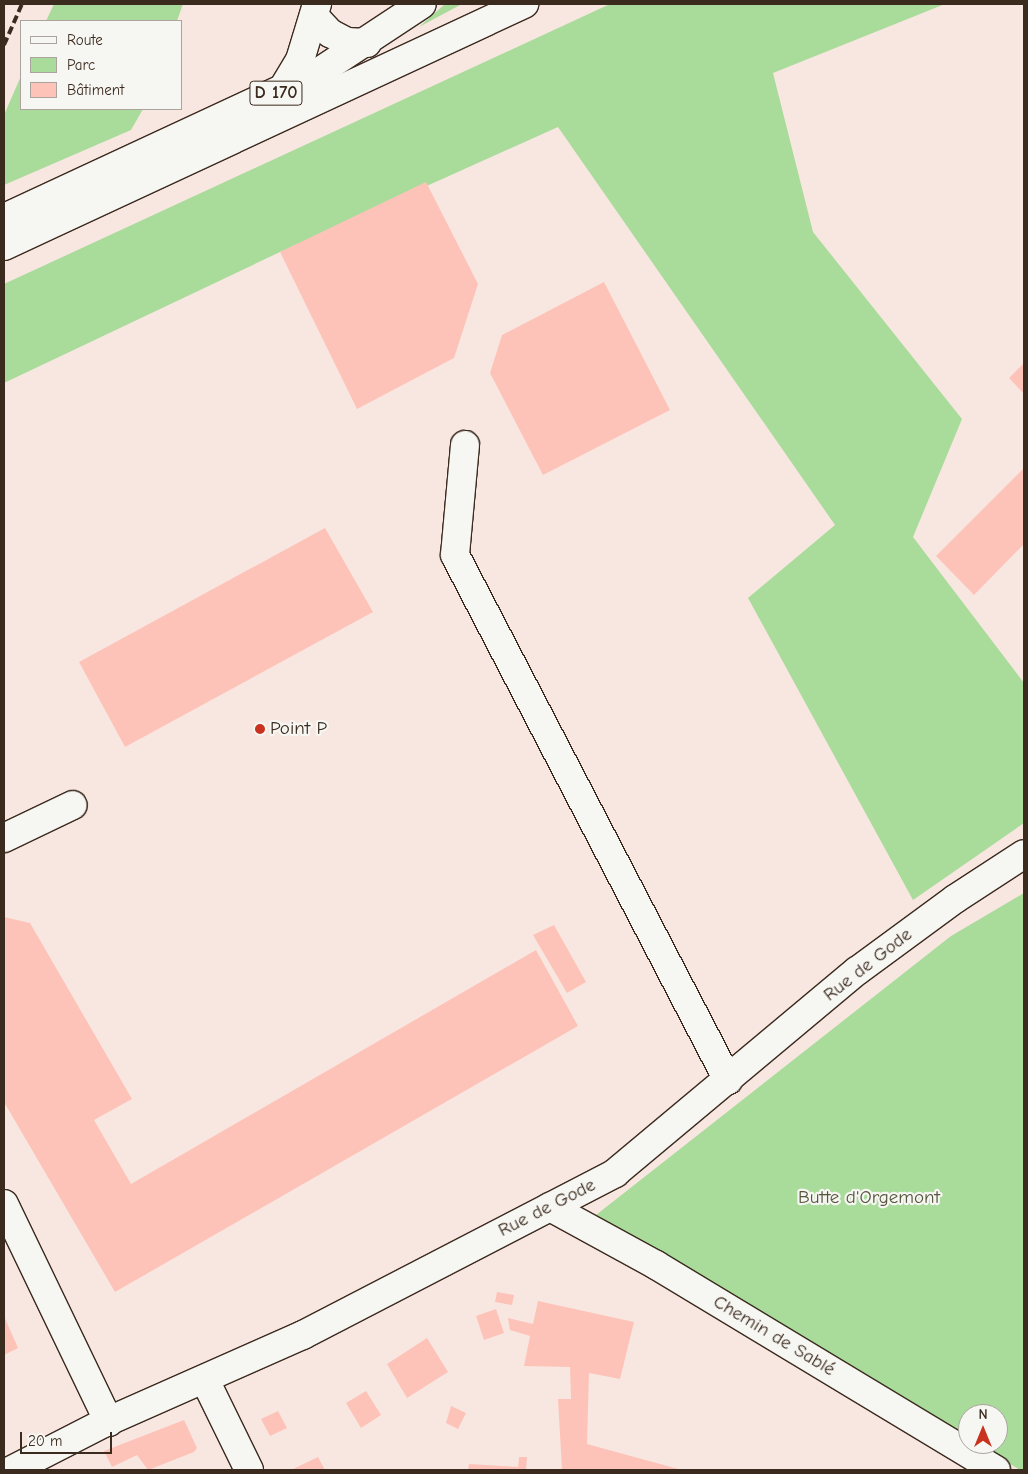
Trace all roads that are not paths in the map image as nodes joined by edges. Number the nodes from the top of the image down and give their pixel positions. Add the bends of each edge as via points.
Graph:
1 (422, 4) edge
2 (524, 4) edge
3 (530, 4) edge
4 (316, 10) edge
5 (498, 16) junction
6 (367, 43) junction
7 (282, 90) junction
8 (4, 218) edge
9 (4, 246) edge
10 (465, 444) dead end
11 (73, 805) dead end
12 (4, 838) edge
13 (1024, 854) edge
14 (728, 1080) junction
15 (4, 1204) edge
16 (550, 1207) junction
17 (205, 1380) junction
18 (109, 1422) junction
19 (12, 1470) edge
20 (249, 1470) edge
21 (996, 1470) edge

1 - 6 main road, D 170
2 - 5 main road, D 170
3 - 5 main road
4 - 6 main road via 330,33 347,42
4 - 7 main road via 300,60
5 - 9 main road, D 170
6 - 7 main road, D 170
7 - 8 main road, D 170
10 - 14 main road via 455,555
11 - 12 main road
13 - 14 main road, Rue de Gode via 904,935
14 - 16 main road, Rue de Gode via 615,1173
15 - 18 main road
16 - 17 main road, Rue de Gode via 302,1335
16 - 21 main road, Chemin de Sablé via 662,1268
17 - 18 main road, Rue de Gode
17 - 20 main road
18 - 19 main road, Rue de Gode

